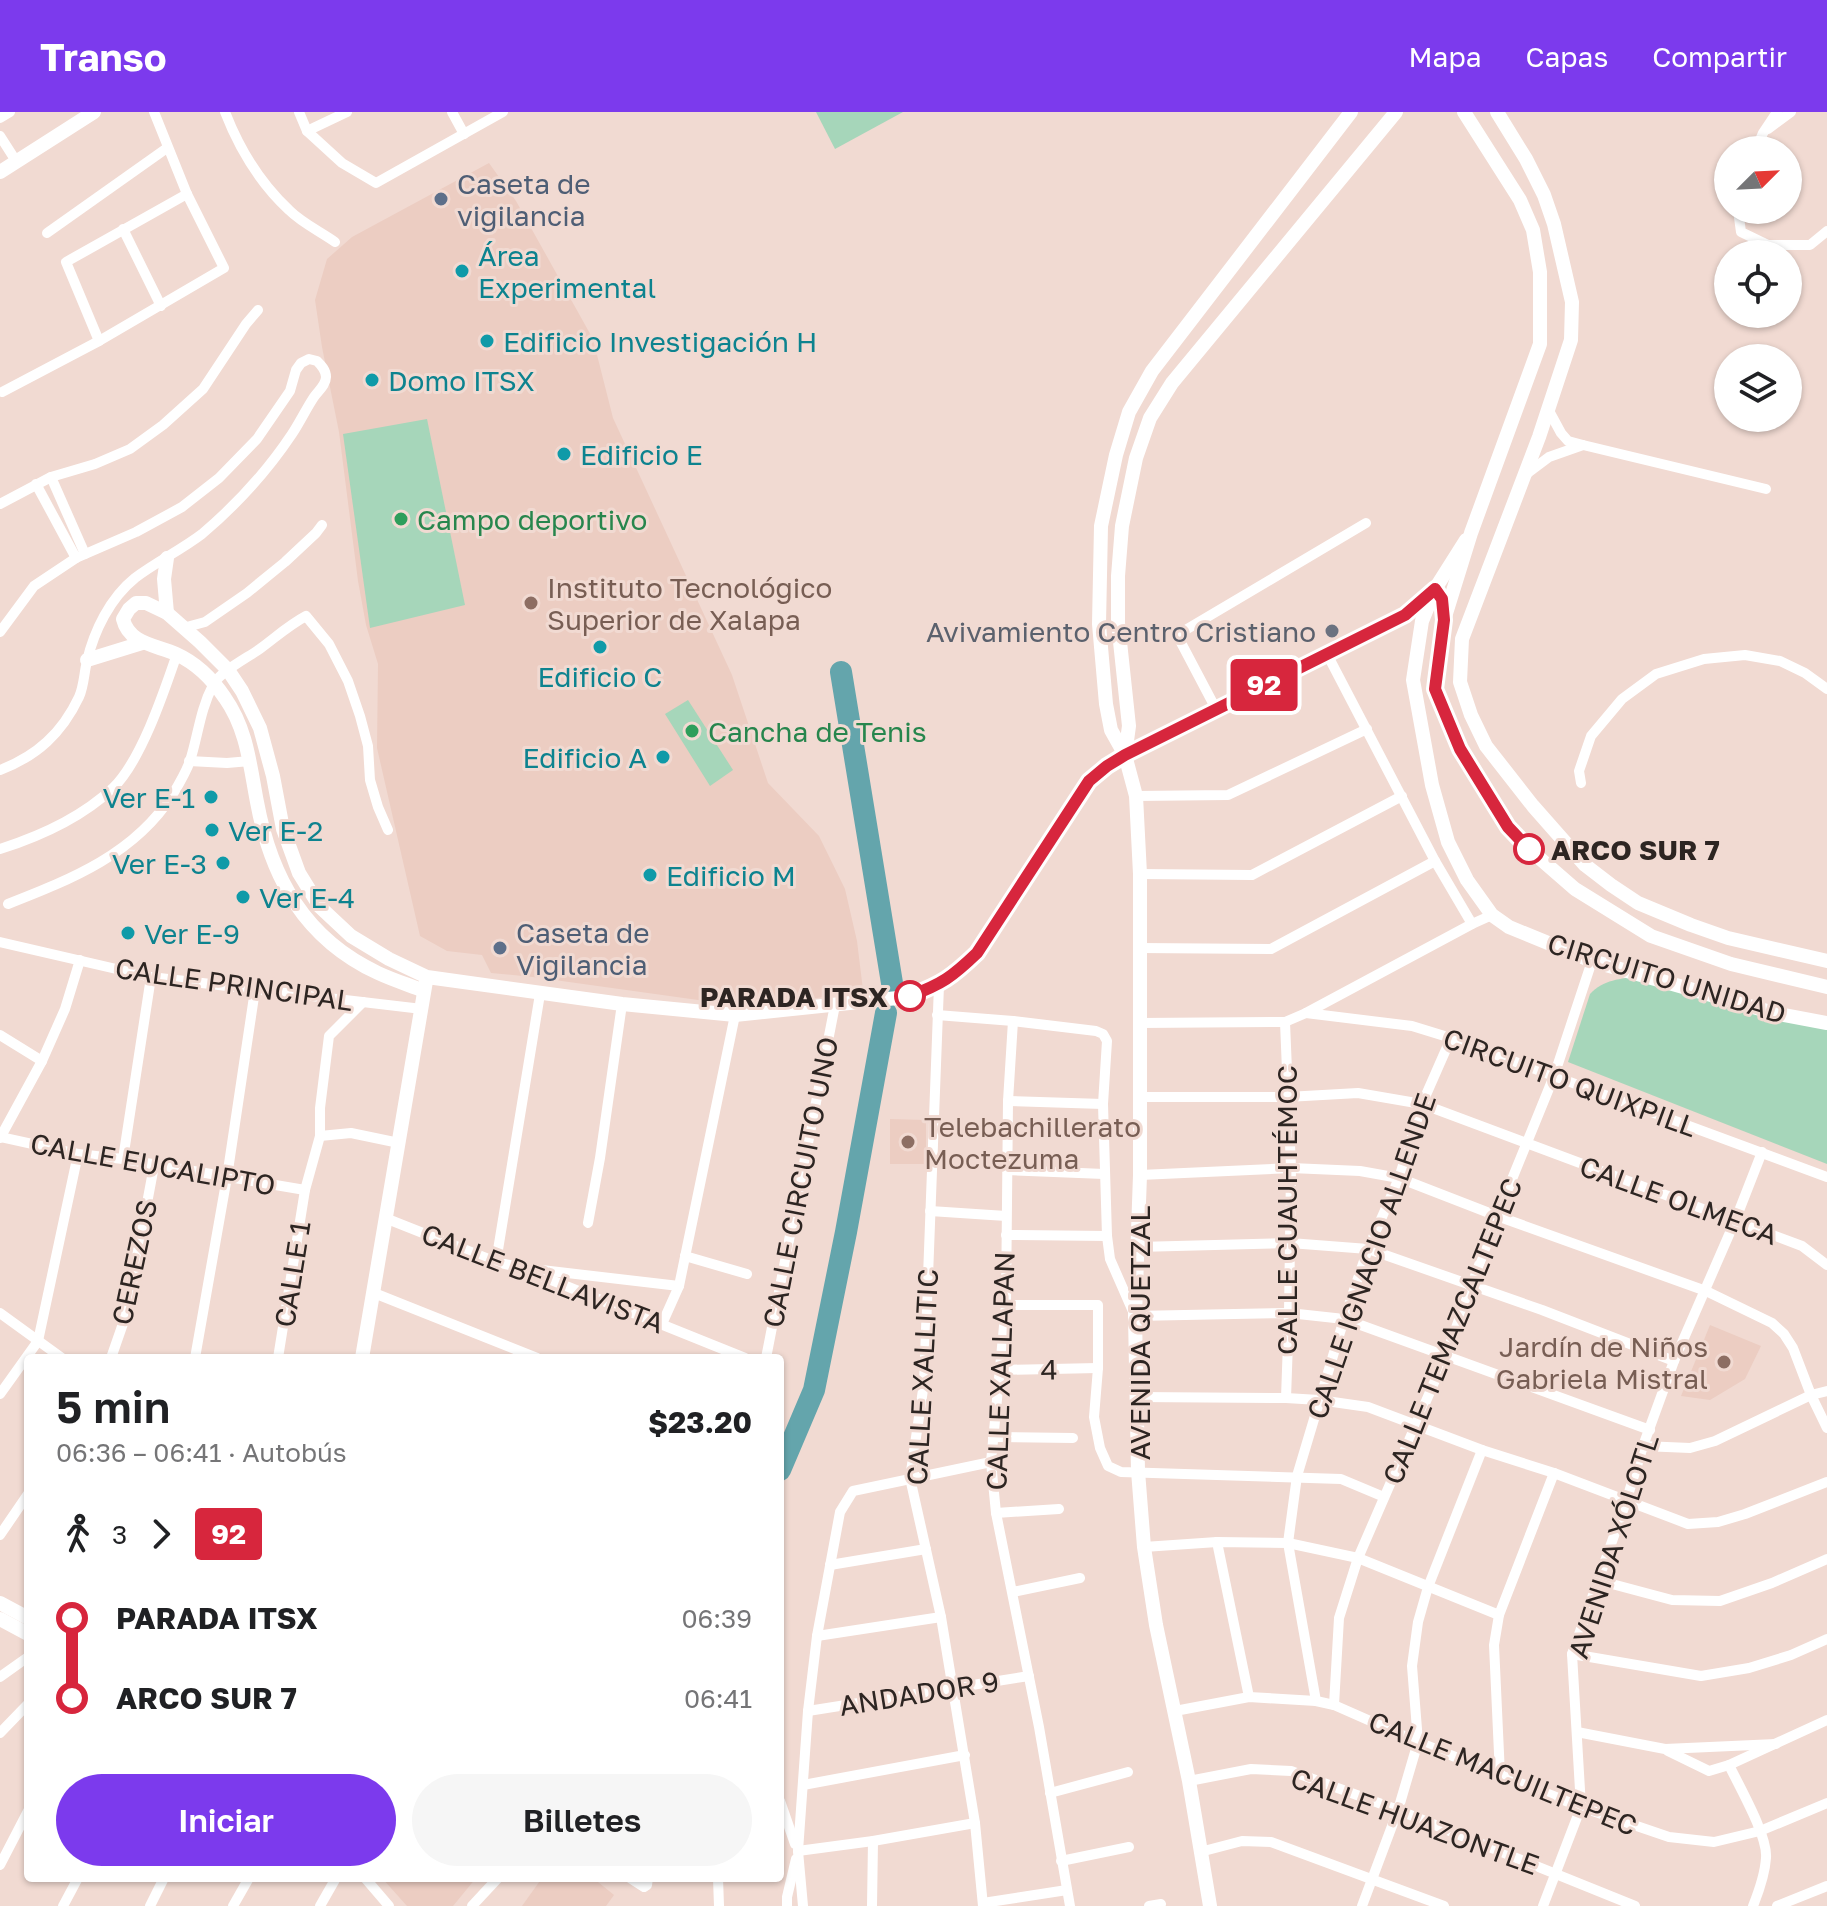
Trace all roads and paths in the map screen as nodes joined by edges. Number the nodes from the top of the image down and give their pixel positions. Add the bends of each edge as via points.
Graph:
1 (10, 112) edge
2 (94, 112) edge
3 (154, 112) edge
4 (225, 112) edge
5 (299, 112) edge
6 (347, 112) edge
7 (452, 112) edge
8 (503, 112) edge
9 (1351, 112) edge
10 (1396, 112) edge
11 (1464, 112) edge
12 (1497, 112) edge
13 (1777, 112) edge
14 (1791, 112) edge
15 (0, 118) edge
16 (307, 131) junction
17 (1763, 133) junction
18 (464, 134) junction
19 (0, 136) edge
20 (1762, 136) edge
21 (167, 148) junction
22 (16, 161) junction
23 (0, 172) edge
24 (187, 194) junction
25 (1740, 224) edge
26 (123, 229) junction
27 (1827, 231) edge
28 (47, 233) dead end
29 (335, 242) dead end
30 (161, 306) junction
31 (258, 310) dead end
32 (99, 341) junction
33 (2, 392) edge
34 (1548, 409) junction
35 (1583, 445) junction
36 (1523, 476) junction
37 (51, 477) junction
38 (36, 484) junction
39 (1766, 489) dead end
40 (0, 504) edge
41 (1366, 523) dead end
42 (322, 525) dead end
43 (1471, 533) junction
44 (80, 556) junction
45 (167, 558) junction
46 (1435, 589) junction
47 (167, 613) junction
48 (1444, 620) junction
49 (205, 622) junction
50 (183, 628) junction
51 (0, 632) edge
52 (200, 642) junction
53 (142, 643) junction
54 (177, 654) junction
55 (1327, 654) junction
56 (87, 660) junction
57 (228, 670) junction
58 (214, 681) junction
59 (1827, 689) edge
60 (1216, 709) junction
61 (1367, 729) junction
62 (1125, 755) junction
63 (189, 761) junction
64 (250, 761) junction
65 (0, 770) edge
66 (1581, 783) dead end
67 (1136, 796) junction
68 (1402, 796) junction
69 (388, 830) dead end
70 (0, 849) edge
71 (1435, 861) junction
72 (1140, 874) junction
73 (8, 904) dead end
74 (1492, 915) junction
75 (1472, 924) junction
76 (0, 942) edge
77 (1139, 948) junction
78 (80, 960) junction
79 (1592, 961) junction
80 (1826, 961) edge
81 (151, 977) junction
82 (425, 984) junction
83 (939, 985) junction
84 (1827, 987) edge
85 (255, 990) junction
86 (540, 994) junction
87 (363, 1002) junction
88 (622, 1004) junction
89 (835, 1005) junction
90 (422, 1009) junction
91 (1306, 1013) junction
92 (735, 1015) junction
93 (937, 1015) junction
94 (1013, 1021) junction
95 (1285, 1022) junction
96 (1139, 1023) junction
97 (1827, 1023) edge
98 (0, 1035) edge
99 (1451, 1038) junction
100 (42, 1061) junction
101 (1554, 1076) junction
102 (1139, 1097) junction
103 (1287, 1097) junction
104 (1008, 1101) junction
105 (1103, 1104) junction
106 (1422, 1104) junction
107 (320, 1136) junction
108 (0, 1138) edge
109 (391, 1142) junction
110 (1528, 1144) junction
111 (1762, 1152) junction
112 (78, 1154) junction
113 (123, 1159) junction
114 (154, 1166) junction
115 (1291, 1168) junction
116 (1007, 1170) junction
117 (1104, 1174) junction
118 (1140, 1175) junction
119 (227, 1177) junction
120 (1827, 1177) edge
121 (1399, 1178) junction
122 (305, 1190) junction
123 (930, 1211) junction
124 (1006, 1216) junction
125 (1497, 1216) junction
126 (385, 1218) junction
127 (1735, 1221) junction
128 (588, 1223) dead end
129 (1006, 1235) junction
130 (1107, 1236) junction
131 (1290, 1243) junction
132 (1138, 1247) junction
133 (1368, 1249) junction
134 (685, 1256) junction
135 (496, 1262) junction
136 (1827, 1265) edge
137 (519, 1267) junction
138 (747, 1274) dead end
139 (1471, 1285) junction
140 (679, 1286) junction
141 (1706, 1291) junction
142 (374, 1293) junction
143 (1006, 1305) junction
144 (0, 1313) edge
145 (1289, 1313) junction
146 (1135, 1316) junction
147 (1344, 1319) junction
148 (662, 1324) junction
149 (38, 1341) junction
150 (29, 1354) edge
151 (56, 1354) edge
152 (112, 1354) edge
153 (196, 1354) edge
154 (279, 1354) edge
155 (363, 1354) edge
156 (527, 1354) edge
157 (735, 1354) edge
158 (767, 1354) edge
159 (1446, 1355) junction
160 (24, 1361) edge
161 (1674, 1361) junction
162 (1098, 1368) junction
163 (999, 1370) junction
164 (1827, 1391) edge
165 (0, 1394) edge
166 (1811, 1395) junction
167 (1137, 1397) junction
168 (1286, 1398) junction
169 (1319, 1400) junction
170 (1415, 1425) junction
171 (1827, 1428) edge
172 (1650, 1430) junction
173 (993, 1437) junction
174 (1073, 1438) dead end
175 (1643, 1446) junction
176 (1482, 1450) junction
177 (991, 1462) junction
178 (1138, 1471) junction
179 (1554, 1473) junction
180 (1297, 1476) junction
181 (910, 1478) junction
182 (1827, 1482) edge
183 (1384, 1497) junction
184 (24, 1500) edge
185 (1626, 1502) junction
186 (1059, 1509) dead end
187 (996, 1513) junction
188 (0, 1535) edge
189 (1217, 1542) junction
190 (1288, 1543) junction
191 (1144, 1547) junction
192 (926, 1549) junction
193 (1358, 1558) junction
194 (1827, 1559) edge
195 (830, 1565) junction
196 (1080, 1578) dead end
197 (1597, 1580) junction
198 (1428, 1587) junction
199 (1013, 1592) junction
200 (0, 1603) edge
201 (1499, 1615) junction
202 (24, 1616) edge
203 (941, 1617) junction
204 (0, 1619) edge
205 (24, 1632) edge
206 (817, 1636) junction
207 (1827, 1639) edge
208 (1572, 1654) junction
209 (24, 1660) edge
210 (1029, 1676) junction
211 (0, 1677) edge
212 (953, 1688) junction
213 (1249, 1697) junction
214 (1316, 1701) junction
215 (1334, 1705) junction
216 (24, 1708) edge
217 (808, 1711) junction
218 (1175, 1711) junction
219 (1827, 1720) edge
220 (1577, 1732) junction
221 (0, 1733) edge
222 (1418, 1742) junction
223 (1776, 1744) junction
224 (1665, 1749) junction
225 (965, 1755) junction
226 (1729, 1765) junction
227 (1128, 1772) dead end
228 (1500, 1775) junction
229 (1189, 1781) junction
230 (803, 1785) junction
231 (1050, 1793) junction
232 (1827, 1803) edge
233 (1581, 1807) junction
234 (1398, 1810) junction
235 (784, 1812) edge
236 (24, 1819) edge
237 (975, 1823) junction
238 (1760, 1831) junction
239 (873, 1841) junction
240 (1129, 1847) dead end
241 (798, 1851) junction
242 (1200, 1852) junction
243 (1061, 1861) junction
244 (0, 1865) edge
245 (1557, 1874) junction
246 (1373, 1879) junction
247 (76, 1882) edge
248 (162, 1882) edge
249 (247, 1882) edge
250 (334, 1882) edge
251 (368, 1882) edge
252 (494, 1882) edge
253 (718, 1882) edge
254 (1827, 1886) edge
255 (1067, 1890) junction
256 (983, 1905) edge
257 (63, 1906) edge
258 (150, 1906) edge
259 (233, 1906) edge
260 (320, 1906) edge
261 (389, 1906) edge
262 (472, 1906) edge
263 (719, 1906) edge
264 (787, 1906) edge
265 (803, 1906) edge
266 (872, 1906) edge
267 (1070, 1906) edge
268 (1210, 1906) edge
269 (1362, 1906) edge
270 (1444, 1906) edge
271 (1543, 1906) edge
272 (1635, 1906) edge
273 (1753, 1906) edge
274 (1777, 1906) edge

1 - 15 street
2 - 22 street
3 - 21 street
4 - 29 street via 234,136 274,193 290,211
5 - 16 street
6 - 16 street
7 - 18 street
8 - 18 street
9 - 62 street via 1152,371 1129,412 1101,526 1099,624 1111,730
10 - 62 street via 1172,383 1150,418 1122,526 1118,576 1129,726
11 - 43 street via 1520,200 1533,230 1540,272 1540,344
12 - 34 street via 1544,195 1572,302 1571,340
13 - 17 street
14 - 17 street
16 - 18 street via 342,163 376,183
17 - 20 street
19 - 22 street
21 - 24 street
21 - 28 street
22 - 23 street
24 - 26 street
24 - 30 street via 224,268
25 - 27 street via 1741,232 1768,245 1810,245
26 - 30 street
26 - 32 street via 66,262
30 - 32 street
31 - 37 street via 203,389 163,425 130,449
32 - 33 street
34 - 35 street via 1568,441
34 - 36 street
35 - 36 street via 1549,457
35 - 39 street
36 - 80 street via 1462,639 1460,682 1486,746 1585,865 1638,903 1728,938
37 - 38 street
37 - 44 street
38 - 40 street
38 - 44 street
41 - 60 street via 1177,635
42 - 49 street via 266,577
43 - 46 street, CIRCUITO UNIDAD
43 - 48 street
44 - 45 street via 182,507 219,478 257,439 290,391 301,363 317,361 326,378 292,434 233,504
44 - 51 street via 34,586
45 - 47 street
45 - 56 street via 115,598
46 - 48 street
46 - 55 street via 1405,615
46 - 74 street, CIRCUITO UNIDAD via 1422,621 1413,680 1448,842
47 - 50 street
47 - 53 street via 146,603 129,609 124,624
48 - 84 street via 1435,689 1460,749 1508,827 1529,849 1575,889 1651,936 1731,964
49 - 50 street
49 - 52 street
50 - 52 street
52 - 57 street
53 - 54 street
53 - 56 street
54 - 58 street
54 - 70 street via 138,752 115,786 56,828
55 - 60 street
55 - 61 street
56 - 65 street via 80,695 64,723 42,748
57 - 58 street
57 - 69 street via 306,616 329,644 348,681 368,746 370,780
57 - 82 street via 260,728 283,829 299,873 320,907 351,936
58 - 63 street
58 - 64 street via 233,709
59 - 66 street via 1780,661 1745,655 1704,659 1656,674 1622,699 1591,736 1579,771
60 - 62 street
61 - 67 street via 1228,795
61 - 68 street
62 - 67 street, AVENIDA QUETZAL
62 - 83 street via 1089,781 977,953
63 - 64 street
63 - 73 street via 173,794 130,844 78,876
64 - 82 street via 263,833 291,899 343,952 378,973
67 - 72 street, AVENIDA QUETZAL
68 - 71 street
68 - 72 street via 1252,875
71 - 75 street
71 - 77 street via 1271,949
72 - 77 street, AVENIDA QUETZAL
74 - 75 street
74 - 79 street, CIRCUITO UNIDAD
75 - 91 street
76 - 78 street, CALLE PRINCIPAL
77 - 96 street, AVENIDA QUETZAL
78 - 81 street, CALLE PRINCIPAL
78 - 100 street
79 - 97 street, CIRCUITO UNIDAD
79 - 101 street, CALLE TEMAZCALTEPEC
81 - 85 street, CALLE PRINCIPAL
81 - 113 street
82 - 86 street
82 - 90 street
83 - 89 street via 907,997
83 - 93 street, CALLE XALLITIC
85 - 87 street, CALLE PRINCIPAL
85 - 119 street
86 - 88 street
86 - 135 street
87 - 90 street, CALLE PRINCIPAL
87 - 107 street, CALLE 1 via 329,1036
88 - 92 street
88 - 128 street
89 - 92 street
89 - 158 street, CALLE CIRCUITO UNO
90 - 109 street
91 - 95 street
91 - 99 street, CIRCUITO QUIXPILL via 1412,1026
92 - 134 street
93 - 94 street
93 - 123 street, CALLE XALLITIC
94 - 104 street, CALLE XALLAPAN
94 - 105 street via 1103,1034
95 - 96 street
95 - 103 street, CALLE CUAUHTÉMOC
96 - 102 street, AVENIDA QUETZAL
98 - 100 street
99 - 101 street, CIRCUITO QUIXPILL
99 - 106 street, CALLE IGNACIO ALLENDE
100 - 108 street
101 - 110 street, CALLE TEMAZCALTEPEC
101 - 111 street, CIRCUITO QUIXPILL
102 - 103 street, CALLE OLMECA
102 - 118 street, AVENIDA QUETZAL
103 - 106 street, CALLE OLMECA via 1358,1093
103 - 115 street, CALLE CUAUHTÉMOC
104 - 105 street
104 - 116 street, CALLE XALLAPAN
105 - 117 street
106 - 110 street, CALLE OLMECA
106 - 121 street, CALLE IGNACIO ALLENDE
107 - 109 street via 351,1133
107 - 122 street, CALLE 1
108 - 112 street, CALLE EUCALIPTO
109 - 126 street
110 - 125 street, CALLE TEMAZCALTEPEC
110 - 127 street, CALLE OLMECA
111 - 120 street, CIRCUITO QUIXPILL
111 - 127 street, AVENIDA XÓLOTL
112 - 113 street, CALLE EUCALIPTO
112 - 149 street
113 - 114 street, CALLE EUCALIPTO
114 - 119 street, CALLE EUCALIPTO
114 - 152 street, CEREZOS via 126,1315
115 - 118 street
115 - 121 street
115 - 131 street, CALLE CUAUHTÉMOC
116 - 117 street
116 - 124 street, CALLE XALLAPAN
117 - 130 street
118 - 132 street, AVENIDA QUETZAL
119 - 122 street, CALLE EUCALIPTO
119 - 153 street
121 - 125 street
121 - 133 street, CALLE IGNACIO ALLENDE
122 - 154 street, CALLE 1
123 - 124 street
123 - 181 street, CALLE XALLITIC via 924,1383
124 - 129 street, CALLE XALLAPAN
125 - 139 street, CALLE TEMAZCALTEPEC
125 - 141 street
126 - 135 street, CALLE BELLAVISTA
126 - 142 street
127 - 136 street, CALLE OLMECA via 1802,1246
127 - 141 street, AVENIDA XÓLOTL
129 - 130 street
129 - 143 street, CALLE XALLAPAN
130 - 146 street via 1110,1259
131 - 132 street
131 - 133 street
131 - 145 street, CALLE CUAUHTÉMOC
132 - 146 street, AVENIDA QUETZAL
133 - 139 street
133 - 147 street, CALLE IGNACIO ALLENDE
134 - 138 street
134 - 140 street
135 - 137 street, CALLE BELLAVISTA
137 - 140 street
137 - 148 street, CALLE BELLAVISTA
139 - 159 street, CALLE TEMAZCALTEPEC
139 - 161 street
140 - 148 street
141 - 161 street, AVENIDA XÓLOTL
141 - 166 street via 1784,1334
142 - 155 street
142 - 156 street
143 - 162 street via 1098,1305
143 - 163 street, CALLE XALLAPAN
144 - 149 street
145 - 146 street
145 - 147 street
145 - 168 street, CALLE CUAUHTÉMOC
146 - 167 street, AVENIDA QUETZAL
147 - 159 street
147 - 169 street, CALLE IGNACIO ALLENDE
148 - 157 street, CALLE BELLAVISTA
149 - 150 street
149 - 151 street
159 - 170 street, CALLE TEMAZCALTEPEC
159 - 172 street
160 - 165 street
161 - 172 street, AVENIDA XÓLOTL
162 - 163 street, 4
162 - 178 street via 1094,1417 1100,1448 1108,1466
163 - 173 street, CALLE XALLAPAN
164 - 166 street
166 - 171 street
166 - 175 street via 1715,1441 1690,1448
167 - 168 street
167 - 178 street, AVENIDA QUETZAL
168 - 169 street
169 - 170 street via 1368,1407
169 - 180 street, CALLE IGNACIO ALLENDE
170 - 176 street
170 - 183 street, CALLE TEMAZCALTEPEC
172 - 175 street, AVENIDA XÓLOTL
173 - 174 street
173 - 177 street, CALLE XALLAPAN
175 - 185 street, AVENIDA XÓLOTL
176 - 179 street
176 - 198 street
177 - 181 street
177 - 187 street, CALLE XALLAPAN
178 - 180 street
178 - 191 street, AVENIDA QUETZAL
179 - 185 street
179 - 201 street
180 - 183 street via 1341,1479
180 - 190 street
181 - 192 street, CALLE XALLITIC
181 - 195 street via 853,1491 840,1512
182 - 185 street via 1718,1522 1688,1524
183 - 193 street, CALLE TEMAZCALTEPEC
184 - 188 street
185 - 197 street, AVENIDA XÓLOTL
186 - 187 street
187 - 199 street, CALLE XALLAPAN
189 - 190 street
189 - 191 street
189 - 213 street
190 - 193 street
190 - 214 street
191 - 218 street, AVENIDA QUETZAL
192 - 195 street
192 - 203 street, CALLE XALLITIC
193 - 198 street
193 - 215 street, CALLE TEMAZCALTEPEC via 1339,1618
194 - 197 street via 1720,1601 1672,1600
195 - 206 street
196 - 199 street
197 - 208 street, AVENIDA XÓLOTL
198 - 201 street
198 - 222 street via 1412,1666
199 - 210 street, CALLE XALLAPAN
200 - 202 street
201 - 228 street via 1494,1645
203 - 206 street
203 - 212 street, CALLE XALLITIC
204 - 205 street
206 - 217 street
207 - 208 street via 1749,1668 1701,1676
208 - 220 street, AVENIDA XÓLOTL
209 - 211 street
210 - 212 street, ANDADOR 9
210 - 231 street, CALLE XALLAPAN
212 - 217 street, ANDADOR 9
212 - 225 street, CALLE XALLITIC
213 - 214 street, CALLE MACUILTEPEC
213 - 218 street, CALLE MACUILTEPEC
214 - 215 street, CALLE MACUILTEPEC
215 - 222 street, CALLE MACUILTEPEC
216 - 221 street
217 - 230 street
218 - 229 street, AVENIDA QUETZAL
219 - 223 street
220 - 224 street
220 - 233 street, AVENIDA XÓLOTL
222 - 228 street, CALLE MACUILTEPEC
222 - 234 street
223 - 224 street
223 - 226 street
224 - 226 street via 1709,1771
225 - 230 street
225 - 237 street, CALLE XALLITIC
226 - 238 street
227 - 231 street
228 - 233 street, CALLE MACUILTEPEC
229 - 234 street, CALLE HUAZONTLE via 1251,1769 1291,1771
229 - 242 street, AVENIDA QUETZAL
230 - 241 street
231 - 243 street, CALLE XALLAPAN
232 - 238 street, CALLE MACUILTEPEC
233 - 238 street, CALLE MACUILTEPEC via 1669,1837 1714,1842
233 - 245 street, AVENIDA XÓLOTL
234 - 245 street, CALLE HUAZONTLE
234 - 246 street
235 - 241 street
236 - 244 street
237 - 239 street
237 - 256 street, CALLE XALLITIC
238 - 273 street via 1767,1855
239 - 241 street
239 - 266 street
240 - 243 street
241 - 264 street
241 - 265 street
242 - 246 street via 1242,1841 1271,1842
242 - 268 street, AVENIDA QUETZAL
243 - 255 street, CALLE XALLAPAN
245 - 271 street, AVENIDA XÓLOTL
245 - 272 street, CALLE HUAZONTLE
246 - 269 street
246 - 270 street
247 - 257 street
248 - 258 street
249 - 259 street
250 - 260 street
251 - 261 street
252 - 262 street
253 - 263 street
254 - 274 street
255 - 256 street
255 - 267 street, CALLE XALLAPAN

